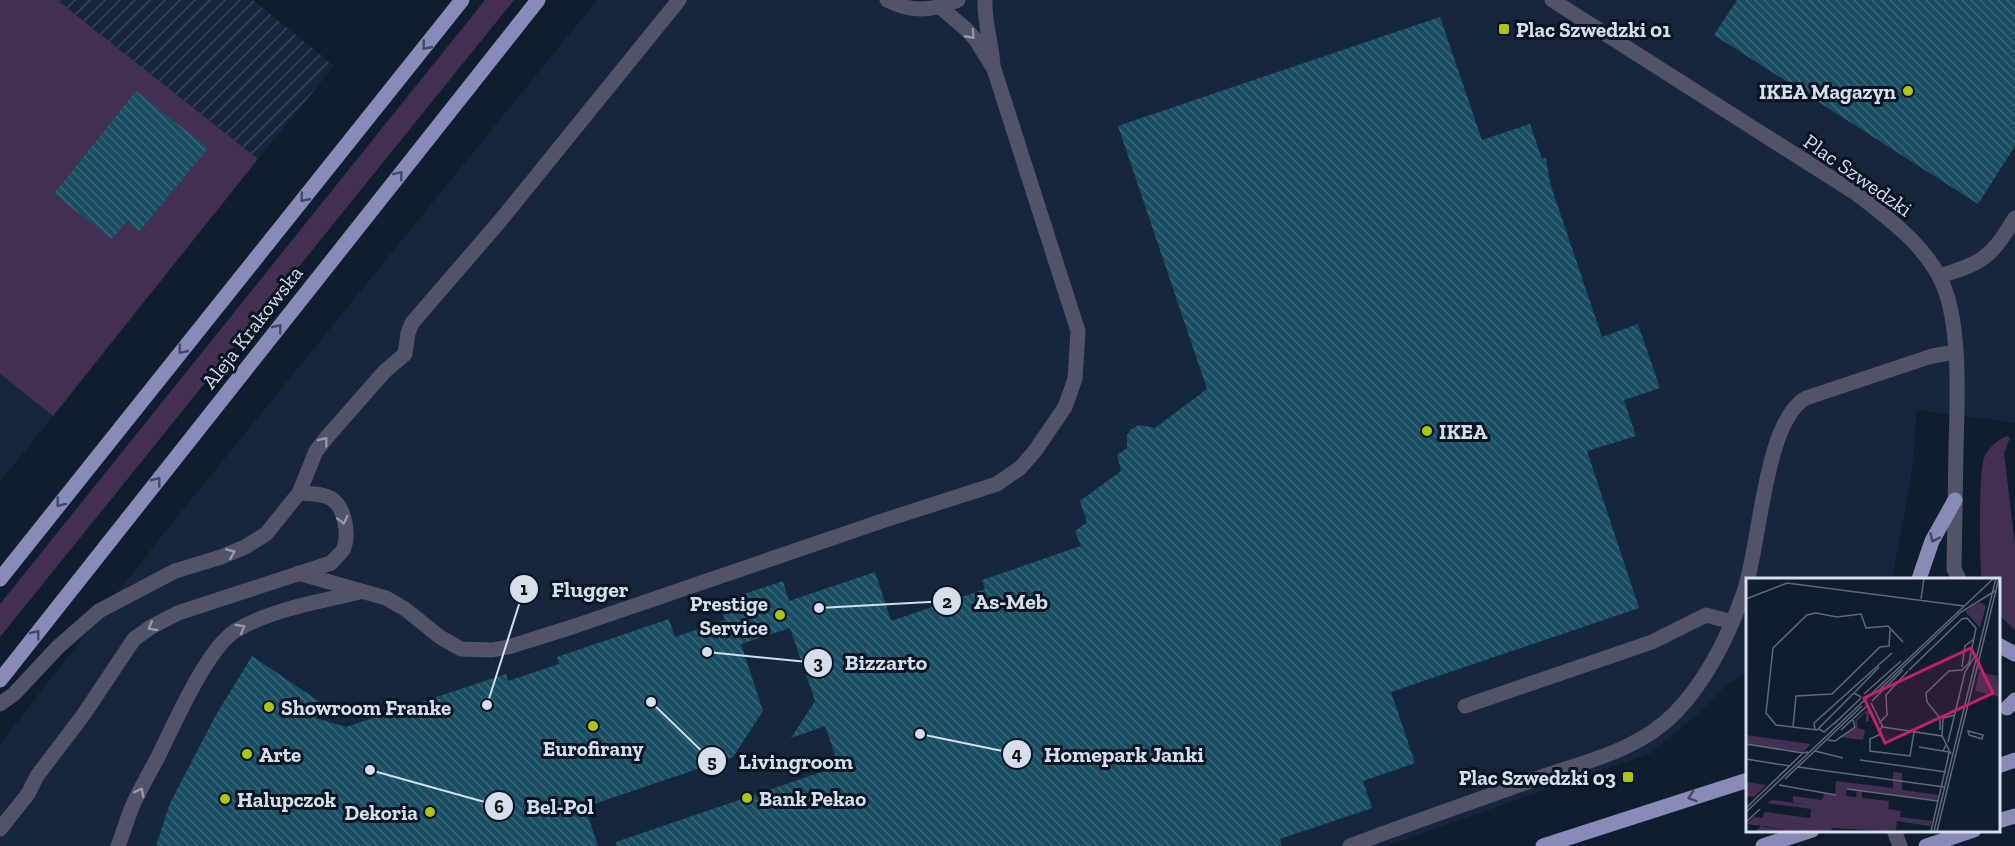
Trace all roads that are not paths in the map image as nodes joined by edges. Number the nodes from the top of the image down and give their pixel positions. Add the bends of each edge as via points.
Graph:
1 (462, 0) edge
2 (537, 0) edge
3 (679, 0) edge
4 (887, 0) edge
5 (958, 0) edge
6 (985, 0) edge
7 (1552, 0) edge
8 (940, 8) junction
9 (994, 69) junction
10 (2015, 218) edge
11 (1939, 276) junction
12 (1954, 352) junction
13 (299, 493) junction
14 (1955, 500) junction
15 (298, 573) junction
16 (1954, 576) edge
17 (1747, 578) edge
18 (1919, 578) edge
19 (0, 579) edge
20 (1746, 585) edge
21 (360, 592) junction
22 (1732, 622) junction
23 (2000, 646) edge
24 (2015, 654) edge
25 (0, 680) edge
26 (0, 704) edge
27 (1465, 706) dead end
28 (2015, 760) edge
29 (2000, 765) edge
30 (1746, 781) edge
31 (2015, 816) edge
32 (2000, 820) edge
33 (0, 830) edge
34 (1809, 831) edge
35 (1894, 831) edge
36 (1971, 831) edge
37 (118, 846) edge
38 (1350, 846) edge
39 (1543, 846) edge
40 (1763, 846) edge
41 (1900, 846) edge
42 (1926, 846) edge

1 -> 19 main road, Aleja Krakowska
25 -> 2 main road, Aleja Krakowska
13 -> 3 street via 316,451 385,371 405,354 412,324
4 - 8 street via 910,8
5 - 8 street
6 - 9 street
7 - 11 street, Plac Szwedzki via 1857,194 1909,237
8 -> 9 street via 976,40
9 - 21 street via 1078,331 1075,379 1065,407 1020,468 997,484 508,647 461,649 386,598
10 - 11 street via 1990,254
11 - 12 street, Plac Szwedzki via 1952,316
12 - 14 street, Plac Szwedzki
12 - 17 street via 1806,398 1790,411 1780,432 1762,500
13 -> 15 street via 333,500 344,519 346,537 344,549 331,562
26 -> 13 street via 99,611 175,571 221,557 260,538
14 - 16 street, Plac Szwedzki
14 -> 18 main road via 1932,541
15 - 21 street
15 -> 33 street via 178,613 134,639
20 - 22 street
37 -> 21 street via 132,807 182,707 222,643 255,620
22 - 27 street via 1706,615 1652,642
22 - 38 street via 1710,666 1675,714 1637,743
23 - 24 main road
28 - 29 main road
30 -> 39 main road
31 - 32 main road
34 - 40 main road
35 - 41 street
36 - 42 main road

